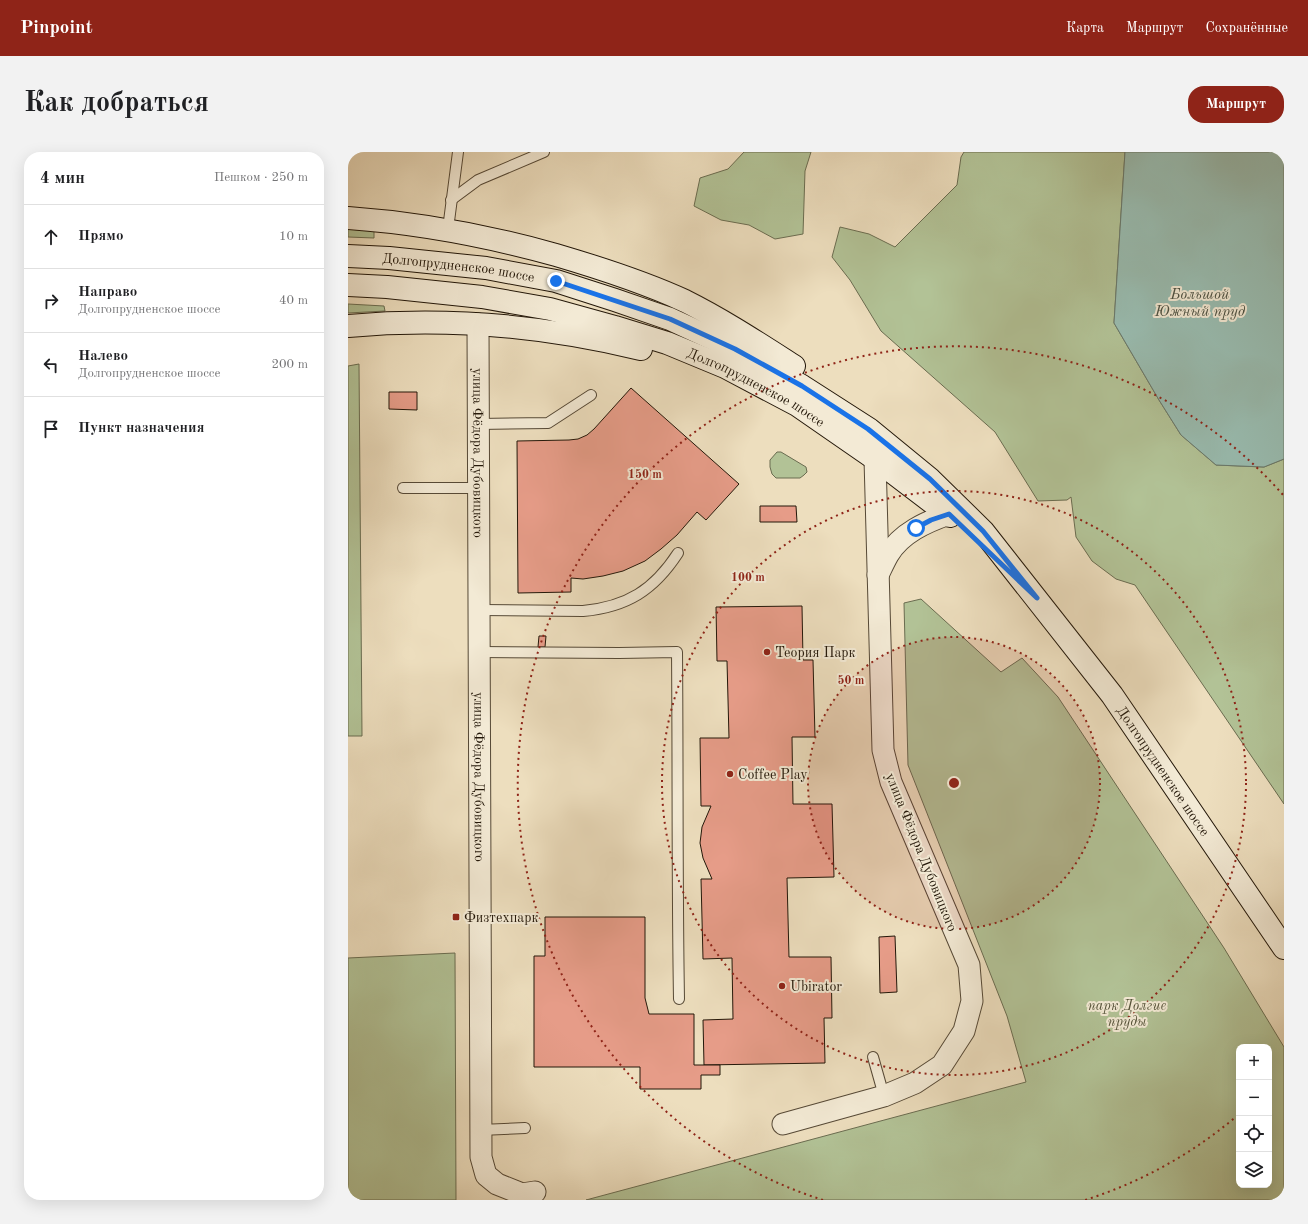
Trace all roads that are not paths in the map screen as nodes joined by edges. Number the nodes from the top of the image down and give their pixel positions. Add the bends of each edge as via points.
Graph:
1 (458, 152) edge
2 (544, 152) edge
3 (451, 200) junction
4 (348, 218) edge
5 (448, 229) junction
6 (348, 256) edge
7 (348, 285) edge
8 (478, 324) junction
9 (348, 326) edge
10 (591, 395) dead end
11 (797, 405) junction
12 (479, 424) junction
13 (868, 429) junction
14 (875, 459) junction
15 (403, 488) dead end
16 (479, 488) junction
17 (949, 514) junction
18 (678, 553) dead end
19 (878, 576) junction
20 (1037, 598) junction
21 (479, 610) junction
22 (479, 652) junction
23 (1284, 948) edge
24 (679, 999) dead end
25 (873, 1057) dead end
26 (884, 1096) junction
27 (783, 1124) dead end
28 (525, 1128) dead end
29 (480, 1130) junction
30 (535, 1192) dead end

1 - 3 lane
2 - 3 lane via 478,180
3 - 5 lane
4 - 5 main road
5 - 13 main road via 574,260 632,278 685,302 740,331 801,371
6 - 13 main road, Долгопрудненское шоссе via 486,268 556,281 615,300 670,319 735,349 802,386
7 - 11 main road, Долгопрудненское шоссе via 482,297 557,311 667,343 725,367
8 - 9 main road
8 - 11 main road via 551,331 660,353
8 - 12 street, улица Фёдора Дубовицкого
10 - 12 lane via 548,423
11 - 14 main road, Долгопрудненское шоссе
12 - 16 street, улица Фёдора Дубовицкого
13 - 20 main road, Долгопрудненское шоссе via 930,479 983,531
14 - 17 main road, Долгопрудненское шоссе
14 - 19 street, улица Фёдора Дубовицкого
15 - 16 lane
16 - 21 street, улица Фёдора Дубовицкого
17 - 19 street via 916,528 900,541 888,555
17 - 20 main road, Долгопрудненское шоссе
18 - 21 lane via 669,568 644,591 615,606 584,611
19 - 26 street, улица Фёдора Дубовицкого via 883,750 891,782 969,965 972,1001 964,1031 942,1065 915,1083
20 - 23 main road, Долгопрудненское шоссе via 1112,695
21 - 22 street, улица Фёдора Дубовицкого
22 - 24 lane via 677,652
22 - 29 street, улица Фёдора Дубовицкого
25 - 26 lane
26 - 27 street, улица Фёдора Дубовицкого
28 - 29 lane
29 - 30 street, улица Фёдора Дубовицкого via 481,1157 486,1175 508,1190 522,1194

